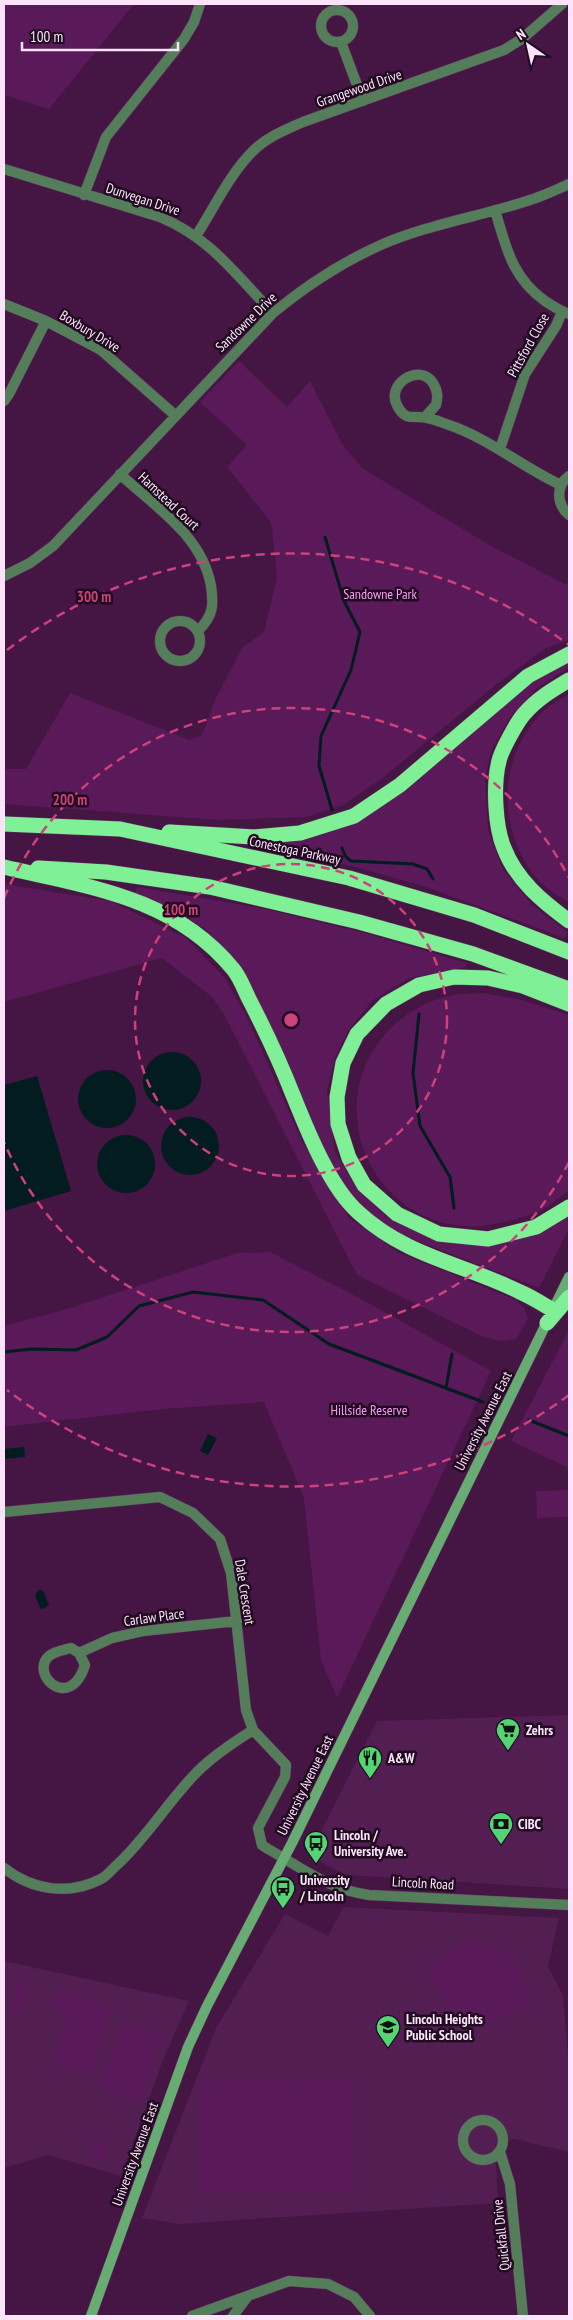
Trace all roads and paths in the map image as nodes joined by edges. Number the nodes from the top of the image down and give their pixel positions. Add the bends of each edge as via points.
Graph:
1 (200, 4) edge
2 (562, 4) edge
3 (341, 42) dead end
4 (364, 101) junction
5 (4, 169) edge
6 (569, 184) edge
7 (84, 195) junction
8 (495, 210) junction
9 (196, 236) junction
10 (4, 304) edge
11 (273, 313) junction
12 (566, 313) edge
13 (46, 320) junction
14 (4, 401) edge
15 (176, 416) junction
16 (425, 417) junction
17 (500, 449) junction
18 (120, 474) junction
19 (569, 476) edge
20 (561, 485) junction
21 (569, 515) edge
22 (4, 576) edge
23 (198, 631) junction
24 (569, 654) edge
25 (569, 680) edge
26 (4, 824) edge
27 (120, 830) junction
28 (4, 867) edge
29 (569, 921) edge
30 (569, 952) edge
31 (569, 989) edge
32 (569, 1004) edge
33 (569, 1206) edge
34 (569, 1277) edge
35 (569, 1297) edge
36 (550, 1316) junction
37 (4, 1512) edge
38 (237, 1622) junction
39 (79, 1653) junction
40 (253, 1730) junction
41 (284, 1858) junction
42 (4, 1868) edge
43 (569, 1905) edge
44 (500, 2152) junction
45 (248, 2296) junction
46 (91, 2316) edge
47 (192, 2316) edge
48 (233, 2316) edge
49 (370, 2316) edge
50 (523, 2316) edge

1 - 7 street via 184,39 106,137
2 - 4 street, Grangewood Drive via 504,50
3 - 4 street
4 - 9 street, Grangewood Drive via 273,135 253,151
5 - 7 street, Dunvegan Drive
6 - 8 street, Sandowne Drive via 532,200
7 - 9 street, Dunvegan Drive via 160,217
8 - 11 street, Sandowne Drive via 384,244 308,285
8 - 12 street via 509,257 522,282
9 - 11 street, Dunvegan Drive via 213,248
10 - 13 street, Boxbury Drive
11 - 15 street, Sandowne Drive
12 - 17 street, Pittsford Close via 525,374
13 - 14 street
13 - 15 street, Boxbury Drive via 101,350
15 - 18 street, Sandowne Drive
16 - 16 street via 407,416 395,403 394,395 399,383 411,375 426,377 437,390 436,405
16 - 17 street via 459,428
17 - 20 street
18 - 22 street, Sandowne Drive via 53,546
18 - 23 street, Hamstead Court via 184,531 208,571 213,599 209,620
19 - 20 street
20 - 21 street via 560,504
23 - 23 street, Hamstead Court via 200,643 190,658 178,661 162,651 161,632 170,623 182,620
24 - 27 highway via 528,676 400,785 354,816 300,833 254,837
25 - 29 highway via 544,694 522,715 499,761 495,810 504,848 518,874 542,902
26 - 27 highway, Conestoga Parkway
27 - 30 highway, Conestoga Parkway via 349,878 474,915
28 - 31 highway via 106,872 210,887 359,922 463,951
28 - 36 highway via 117,893 154,908 203,937 234,970 278,1058 309,1134 334,1181 357,1212 394,1240 521,1292
32 - 33 highway via 523,986 488,978 454,977 419,985 386,1004 357,1034 343,1063 337,1097 338,1124 349,1158 364,1185 397,1214 439,1234 488,1239 536,1227
34 - 36 main road, University Avenue East
35 - 36 highway
36 - 41 main road, University Avenue East
37 - 38 street, Dale Crescent via 160,1497 193,1513 220,1539 231,1573
38 - 39 street, Carlaw Place via 143,1631 112,1638
38 - 40 street, Dale Crescent via 242,1687
39 - 39 street, Carlaw Place via 71,1648 48,1656 43,1667 45,1677 62,1689 73,1686 85,1665
40 - 41 street, Dale Crescent via 286,1764 285,1777 258,1828 262,1845
40 - 42 street via 198,1770 126,1856 102,1879 56,1890 35,1886
41 - 43 street, Lincoln Road via 328,1885 369,1895
41 - 46 main road, University Avenue East via 188,2047
44 - 44 street, Quickfall Drive via 503,2137 494,2122 478,2120 464,2131 464,2148 471,2157 486,2160
44 - 50 street, Quickfall Drive via 510,2184
45 - 47 street
45 - 48 street
45 - 49 street via 289,2281 328,2284 354,2297

